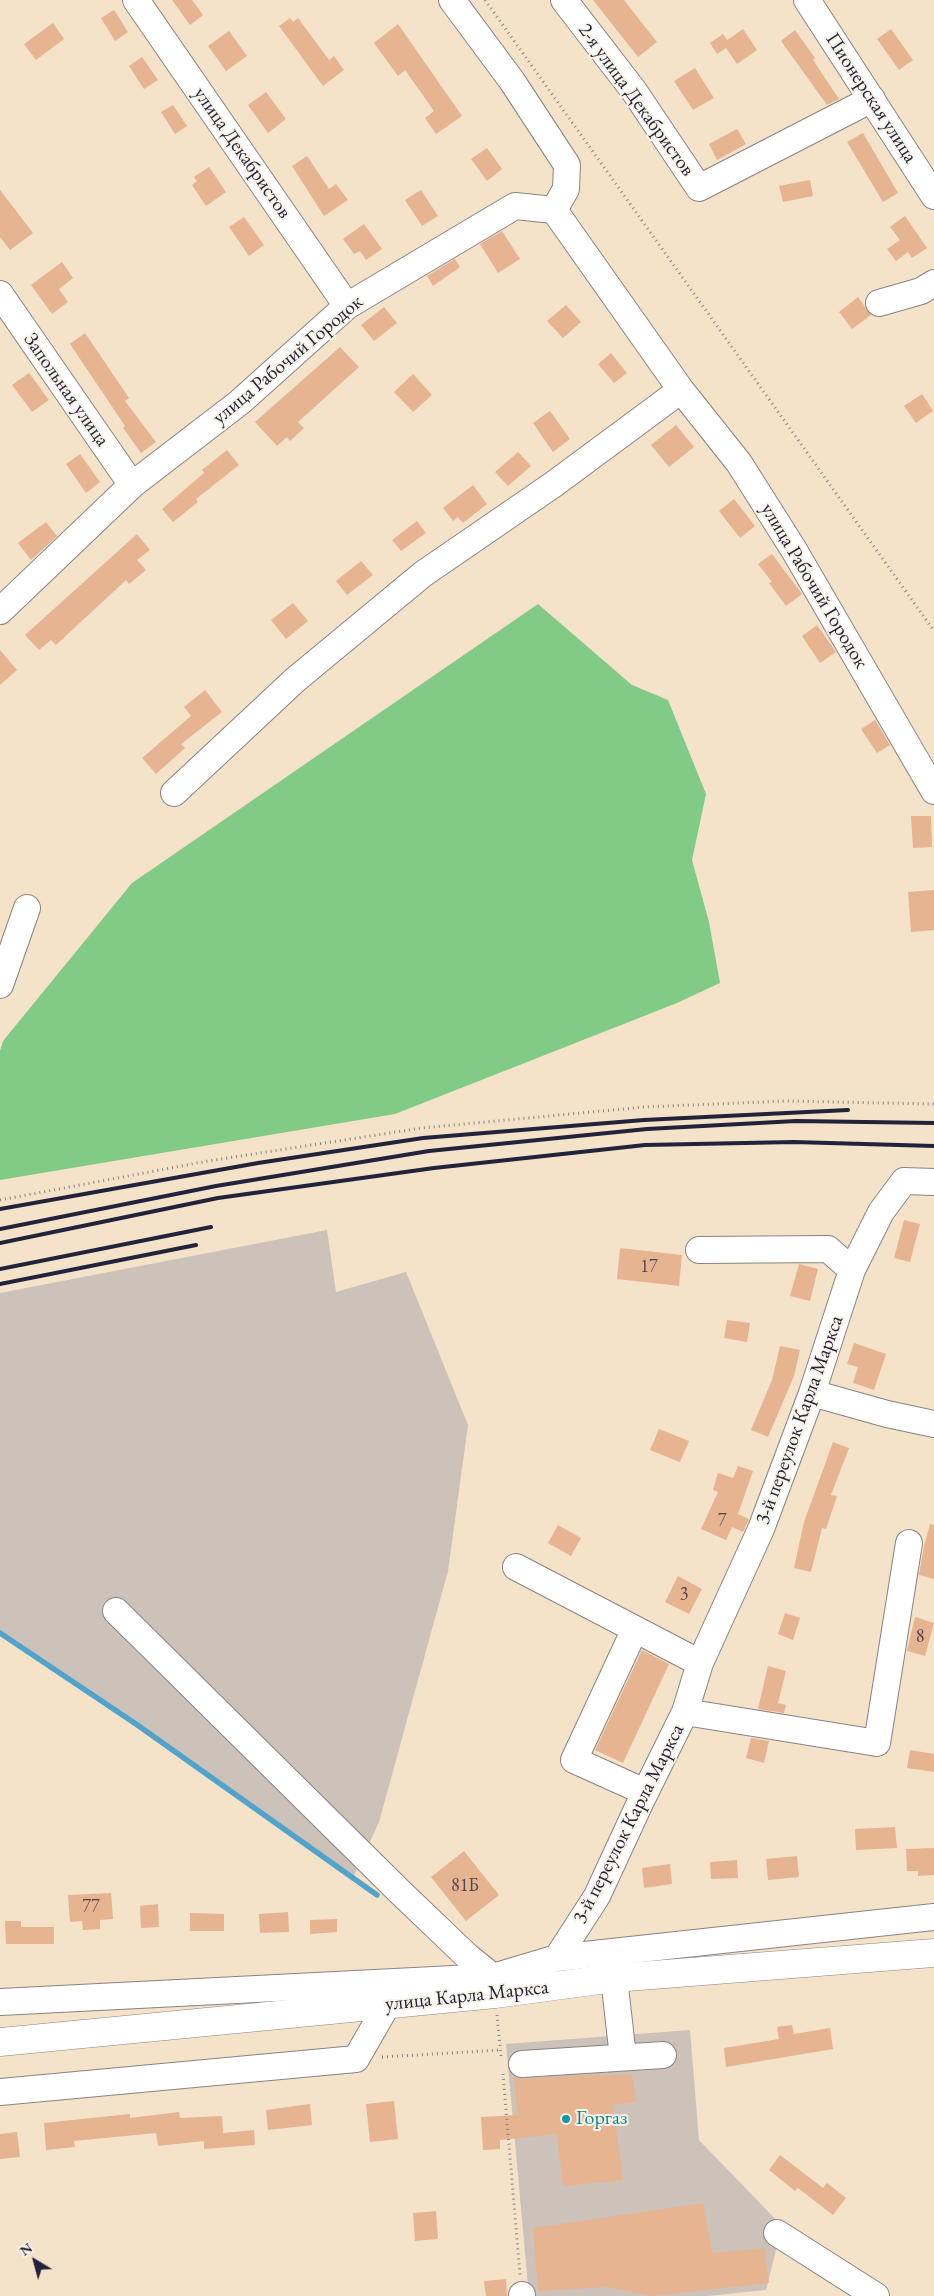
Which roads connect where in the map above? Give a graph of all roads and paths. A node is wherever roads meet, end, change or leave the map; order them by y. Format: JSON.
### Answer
{"nodes":[{"id":1,"x":136,"y":0,"type":"edge"},
{"id":2,"x":452,"y":0,"type":"edge"},
{"id":3,"x":485,"y":0,"type":"edge"},
{"id":4,"x":564,"y":0,"type":"edge"},
{"id":5,"x":807,"y":0,"type":"edge"},
{"id":6,"x":872,"y":99,"type":"junction"},
{"id":7,"x":934,"y":196,"type":"edge"},
{"id":8,"x":554,"y":210,"type":"junction"},
{"id":9,"x":934,"y":283,"type":"edge"},
{"id":10,"x":0,"y":294,"type":"edge"},
{"id":11,"x":879,"y":303,"type":"dead end"},
{"id":12,"x":347,"y":306,"type":"junction"},
{"id":13,"x":681,"y":390,"type":"junction"},
{"id":14,"x":132,"y":485,"type":"junction"},
{"id":15,"x":0,"y":612,"type":"edge"},
{"id":16,"x":934,"y":632,"type":"edge"},
{"id":17,"x":934,"y":791,"type":"edge"},
{"id":18,"x":174,"y":793,"type":"dead end"},
{"id":19,"x":27,"y":908,"type":"dead end"},
{"id":20,"x":0,"y":985,"type":"edge"},
{"id":21,"x":934,"y":1104,"type":"edge"},
{"id":22,"x":934,"y":1182,"type":"edge"},
{"id":23,"x":0,"y":1200,"type":"edge"},
{"id":24,"x":699,"y":1250,"type":"dead end"},
{"id":25,"x":852,"y":1270,"type":"junction"},
{"id":26,"x":812,"y":1393,"type":"junction"},
{"id":27,"x":934,"y":1424,"type":"edge"},
{"id":28,"x":909,"y":1543,"type":"dead end"},
{"id":29,"x":516,"y":1567,"type":"dead end"},
{"id":30,"x":116,"y":1611,"type":"dead end"},
{"id":31,"x":635,"y":1629,"type":"junction"},
{"id":32,"x":700,"y":1663,"type":"junction"},
{"id":33,"x":685,"y":1712,"type":"junction"},
{"id":34,"x":645,"y":1792,"type":"junction"},
{"id":35,"x":934,"y":1917,"type":"edge"},
{"id":36,"x":934,"y":1953,"type":"edge"},
{"id":37,"x":558,"y":1958,"type":"junction"},
{"id":38,"x":614,"y":1978,"type":"junction"},
{"id":39,"x":494,"y":1986,"type":"junction"},
{"id":40,"x":0,"y":2002,"type":"edge"},
{"id":41,"x":387,"y":2005,"type":"junction"},
{"id":42,"x":0,"y":2042,"type":"edge"},
{"id":43,"x":663,"y":2055,"type":"dead end"},
{"id":44,"x":623,"y":2056,"type":"junction"},
{"id":45,"x":356,"y":2059,"type":"junction"},
{"id":46,"x":507,"y":2060,"type":"junction"},
{"id":47,"x":0,"y":2092,"type":"edge"},
{"id":48,"x":777,"y":2233,"type":"dead end"},
{"id":49,"x":522,"y":2296,"type":"edge"},
{"id":50,"x":876,"y":2296,"type":"edge"}],
"edges":[{"from":1,"to":12,"type":"street","name":"улица Декабристов"},
{"from":2,"to":8,"type":"street"},
{"from":3,"to":16,"type":"path"},
{"from":4,"to":6,"type":"street","name":"2-я улица Декабристов"},
{"from":5,"to":6,"type":"street","name":"Пионерская улица"},
{"from":6,"to":7,"type":"street","name":"Пионерская улица"},
{"from":8,"to":12,"type":"street","name":"улица Рабочий Городок"},
{"from":8,"to":13,"type":"street","name":"улица Рабочий Городок"},
{"from":9,"to":11,"type":"street"},
{"from":10,"to":14,"type":"street","name":"Запольная улица"},
{"from":12,"to":14,"type":"street","name":"улица Рабочий Городок"},
{"from":13,"to":17,"type":"street","name":"улица Рабочий Городок"},
{"from":13,"to":18,"type":"street"},
{"from":14,"to":15,"type":"street","name":"улица Рабочий Городок"},
{"from":19,"to":20,"type":"street"},
{"from":21,"to":23,"type":"path"},
{"from":22,"to":25,"type":"street","name":"3-й переулок Карла Маркса"},
{"from":24,"to":25,"type":"street"},
{"from":25,"to":26,"type":"street","name":"3-й переулок Карла Маркса"},
{"from":26,"to":27,"type":"street"},
{"from":26,"to":32,"type":"street","name":"3-й переулок Карла Маркса"},
{"from":28,"to":33,"type":"street"},
{"from":29,"to":31,"type":"street"},
{"from":30,"to":39,"type":"street"},
{"from":31,"to":32,"type":"street"},
{"from":31,"to":34,"type":"street"},
{"from":32,"to":33,"type":"street","name":"3-й переулок Карла Маркса"},
{"from":33,"to":34,"type":"street","name":"3-й переулок Карла Маркса"},
{"from":34,"to":37,"type":"street","name":"3-й переулок Карла Маркса"},
{"from":35,"to":37,"type":"street"},
{"from":36,"to":38,"type":"main road","name":"улица Карла Маркса"},
{"from":37,"to":39,"type":"street"},
{"from":38,"to":39,"type":"main road","name":"улица Карла Маркса"},
{"from":38,"to":44,"type":"street"},
{"from":39,"to":40,"type":"street"},
{"from":39,"to":41,"type":"main road","name":"улица Карла Маркса"},
{"from":39,"to":46,"type":"path"},
{"from":41,"to":42,"type":"main road","name":"улица Карла Маркса"},
{"from":41,"to":45,"type":"street"},
{"from":43,"to":44,"type":"street"},
{"from":44,"to":46,"type":"street"},
{"from":45,"to":46,"type":"path"},
{"from":45,"to":47,"type":"street"},
{"from":46,"to":49,"type":"path"},
{"from":48,"to":50,"type":"street"}]}
